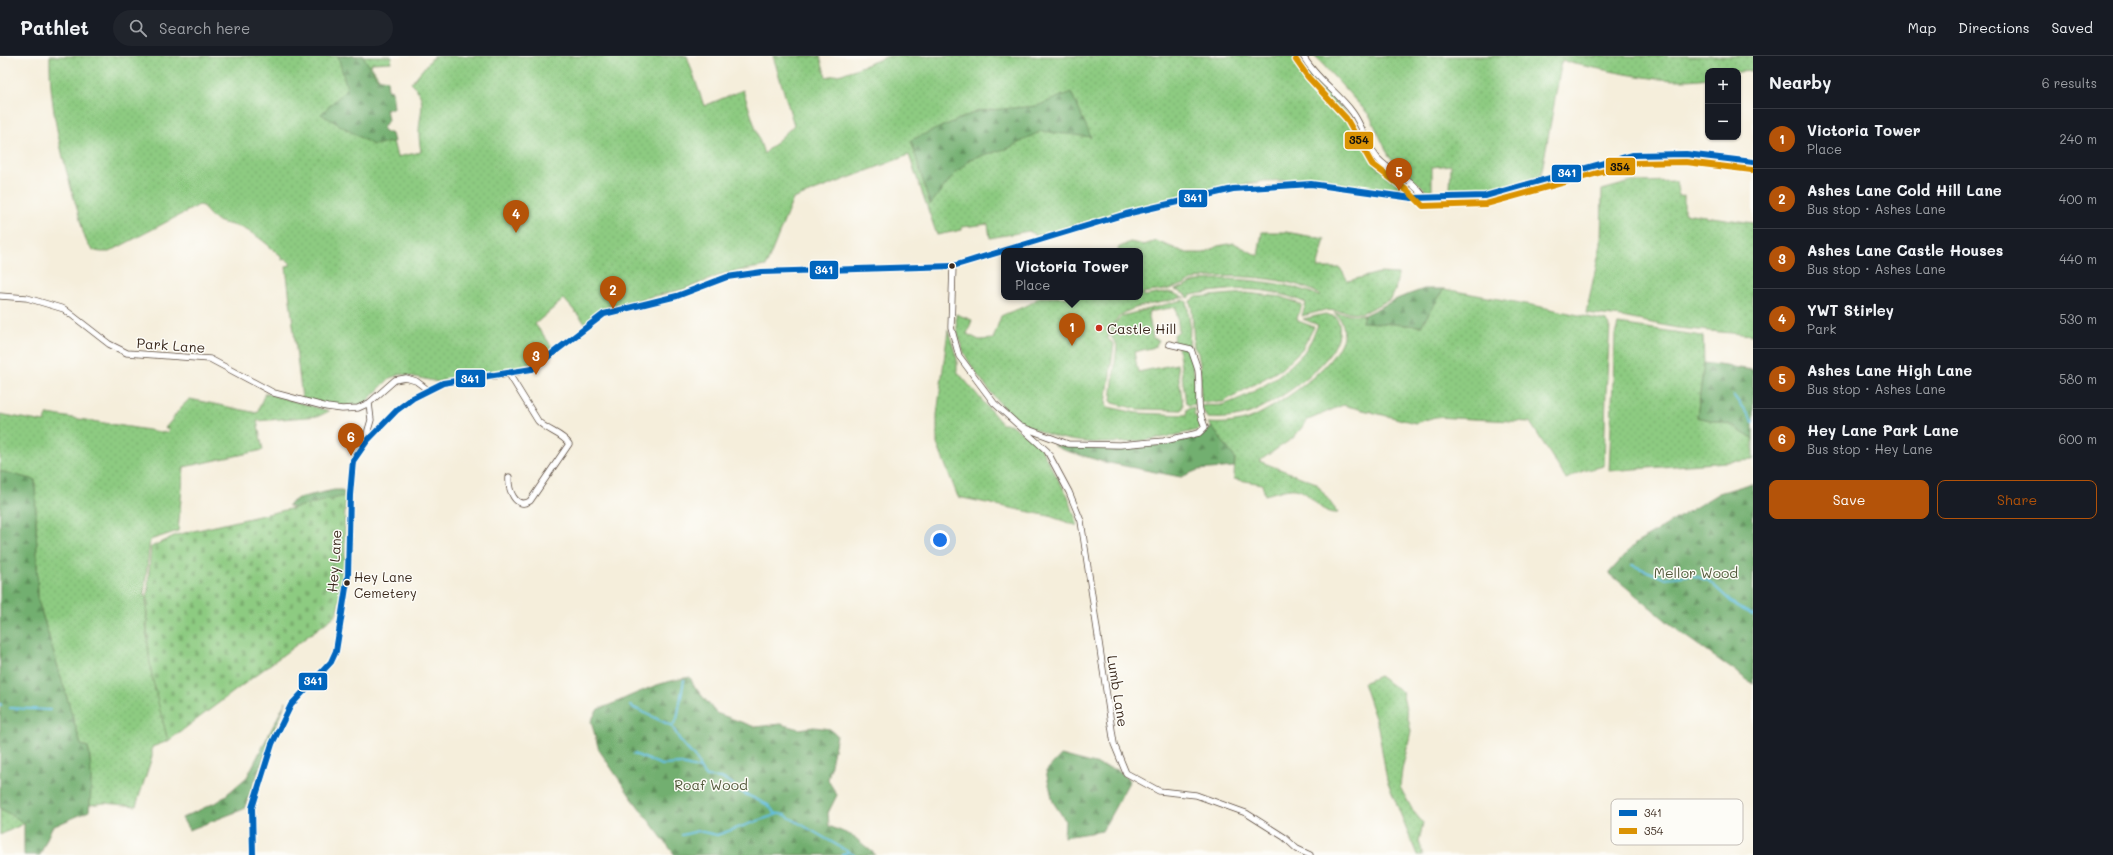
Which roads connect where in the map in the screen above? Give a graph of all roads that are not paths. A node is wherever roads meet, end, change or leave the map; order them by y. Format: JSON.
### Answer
{"nodes":[{"id":1,"x":1303,"y":56,"type":"edge"},
{"id":2,"x":1753,"y":162,"type":"edge"},
{"id":3,"x":1425,"y":198,"type":"junction"},
{"id":4,"x":1013,"y":248,"type":"edge"},
{"id":5,"x":1001,"y":252,"type":"edge"},
{"id":6,"x":953,"y":266,"type":"junction"},
{"id":7,"x":0,"y":296,"type":"edge"},
{"id":8,"x":1169,"y":344,"type":"dead end"},
{"id":9,"x":509,"y":374,"type":"junction"},
{"id":10,"x":428,"y":390,"type":"junction"},
{"id":11,"x":369,"y":403,"type":"junction"},
{"id":12,"x":1020,"y":427,"type":"junction"},
{"id":13,"x":367,"y":441,"type":"junction"},
{"id":14,"x":509,"y":477,"type":"dead end"},
{"id":15,"x":253,"y":855,"type":"edge"},
{"id":16,"x":1310,"y":855,"type":"edge"}],
"edges":[{"from":1,"to":3,"type":"street"},
{"from":2,"to":3,"type":"street"},
{"from":3,"to":4,"type":"street"},
{"from":5,"to":6,"type":"street"},
{"from":6,"to":9,"type":"street"},
{"from":6,"to":12,"type":"street","name":"Lumb Lane"},
{"from":7,"to":11,"type":"street","name":"Park Lane"},
{"from":8,"to":12,"type":"street"},
{"from":9,"to":10,"type":"street"},
{"from":9,"to":14,"type":"street"},
{"from":10,"to":11,"type":"street","name":"Park Lane"},
{"from":10,"to":13,"type":"street"},
{"from":11,"to":13,"type":"street"},
{"from":12,"to":16,"type":"street","name":"Lumb Lane"},
{"from":13,"to":15,"type":"street","name":"Hey Lane"}]}
